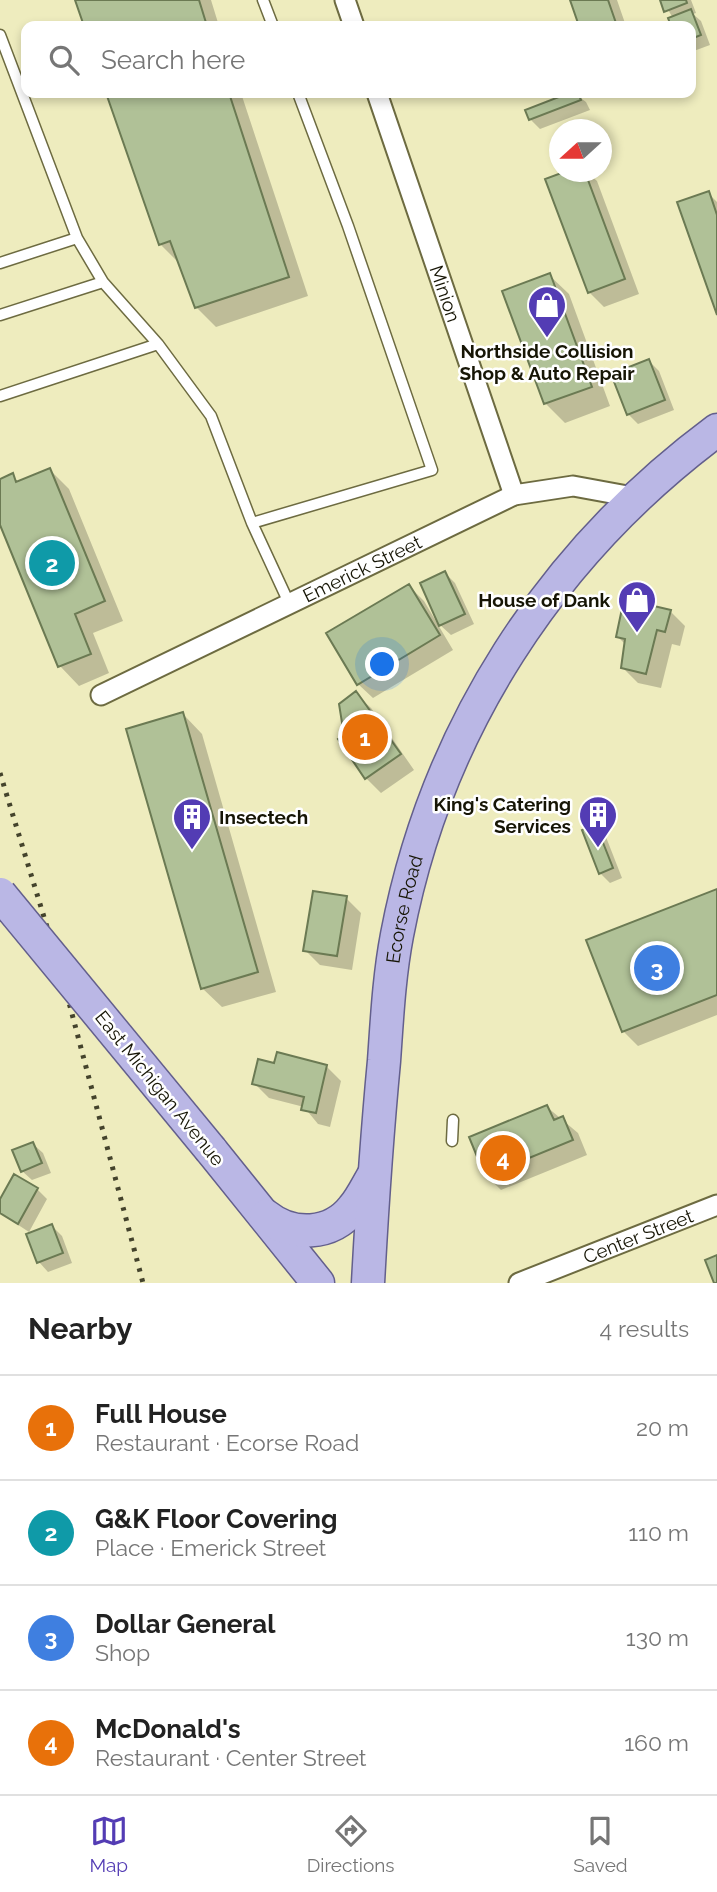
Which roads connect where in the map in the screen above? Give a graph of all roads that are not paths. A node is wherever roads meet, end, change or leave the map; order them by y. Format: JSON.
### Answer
{"nodes":[{"id":1,"x":263,"y":0,"type":"edge"},
{"id":2,"x":345,"y":0,"type":"edge"},
{"id":3,"x":271,"y":21,"type":"edge"},
{"id":4,"x":352,"y":21,"type":"edge"},
{"id":5,"x":0,"y":35,"type":"edge"},
{"id":6,"x":21,"y":90,"type":"edge"},
{"id":7,"x":24,"y":98,"type":"edge"},
{"id":8,"x":300,"y":98,"type":"edge"},
{"id":9,"x":379,"y":98,"type":"edge"},
{"id":10,"x":77,"y":238,"type":"junction"},
{"id":11,"x":0,"y":263,"type":"edge"},
{"id":12,"x":103,"y":282,"type":"junction"},
{"id":13,"x":0,"y":315,"type":"edge"},
{"id":14,"x":158,"y":344,"type":"junction"},
{"id":15,"x":0,"y":396,"type":"edge"},
{"id":16,"x":717,"y":430,"type":"edge"},
{"id":17,"x":514,"y":495,"type":"junction"},
{"id":18,"x":633,"y":497,"type":"junction"},
{"id":19,"x":252,"y":523,"type":"junction"},
{"id":20,"x":289,"y":603,"type":"junction"},
{"id":21,"x":101,"y":695,"type":"dead end"},
{"id":22,"x":0,"y":894,"type":"edge"},
{"id":23,"x":453,"y":1120,"type":"dead end"},
{"id":24,"x":452,"y":1141,"type":"dead end"},
{"id":25,"x":374,"y":1175,"type":"junction"},
{"id":26,"x":717,"y":1205,"type":"edge"},
{"id":27,"x":262,"y":1213,"type":"junction"},
{"id":28,"x":318,"y":1283,"type":"edge"},
{"id":29,"x":368,"y":1283,"type":"edge"},
{"id":30,"x":519,"y":1283,"type":"edge"}],
"edges":[{"from":1,"to":3,"type":"lane"},
{"from":2,"to":4,"type":"street"},
{"from":5,"to":6,"type":"lane"},
{"from":7,"to":10,"type":"lane"},
{"from":8,"to":19,"type":"lane"},
{"from":9,"to":17,"type":"street","name":"Minion"},
{"from":10,"to":11,"type":"lane"},
{"from":10,"to":12,"type":"lane"},
{"from":12,"to":13,"type":"lane"},
{"from":12,"to":14,"type":"lane"},
{"from":14,"to":15,"type":"lane"},
{"from":14,"to":19,"type":"lane"},
{"from":16,"to":18,"type":"main road","name":"Ecorse Road"},
{"from":17,"to":18,"type":"street","name":"Emerick Street"},
{"from":17,"to":20,"type":"street","name":"Emerick Street"},
{"from":18,"to":25,"type":"main road","name":"Ecorse Road"},
{"from":19,"to":20,"type":"lane"},
{"from":20,"to":21,"type":"street","name":"Emerick Street"},
{"from":22,"to":27,"type":"main road","name":"East Michigan Avenue","bridge":true},
{"from":23,"to":24,"type":"lane"},
{"from":25,"to":27,"type":"main road"},
{"from":25,"to":29,"type":"main road","name":"Ecorse Road"},
{"from":26,"to":30,"type":"street","name":"Center Street"},
{"from":27,"to":28,"type":"main road","name":"East Michigan Avenue"}]}
